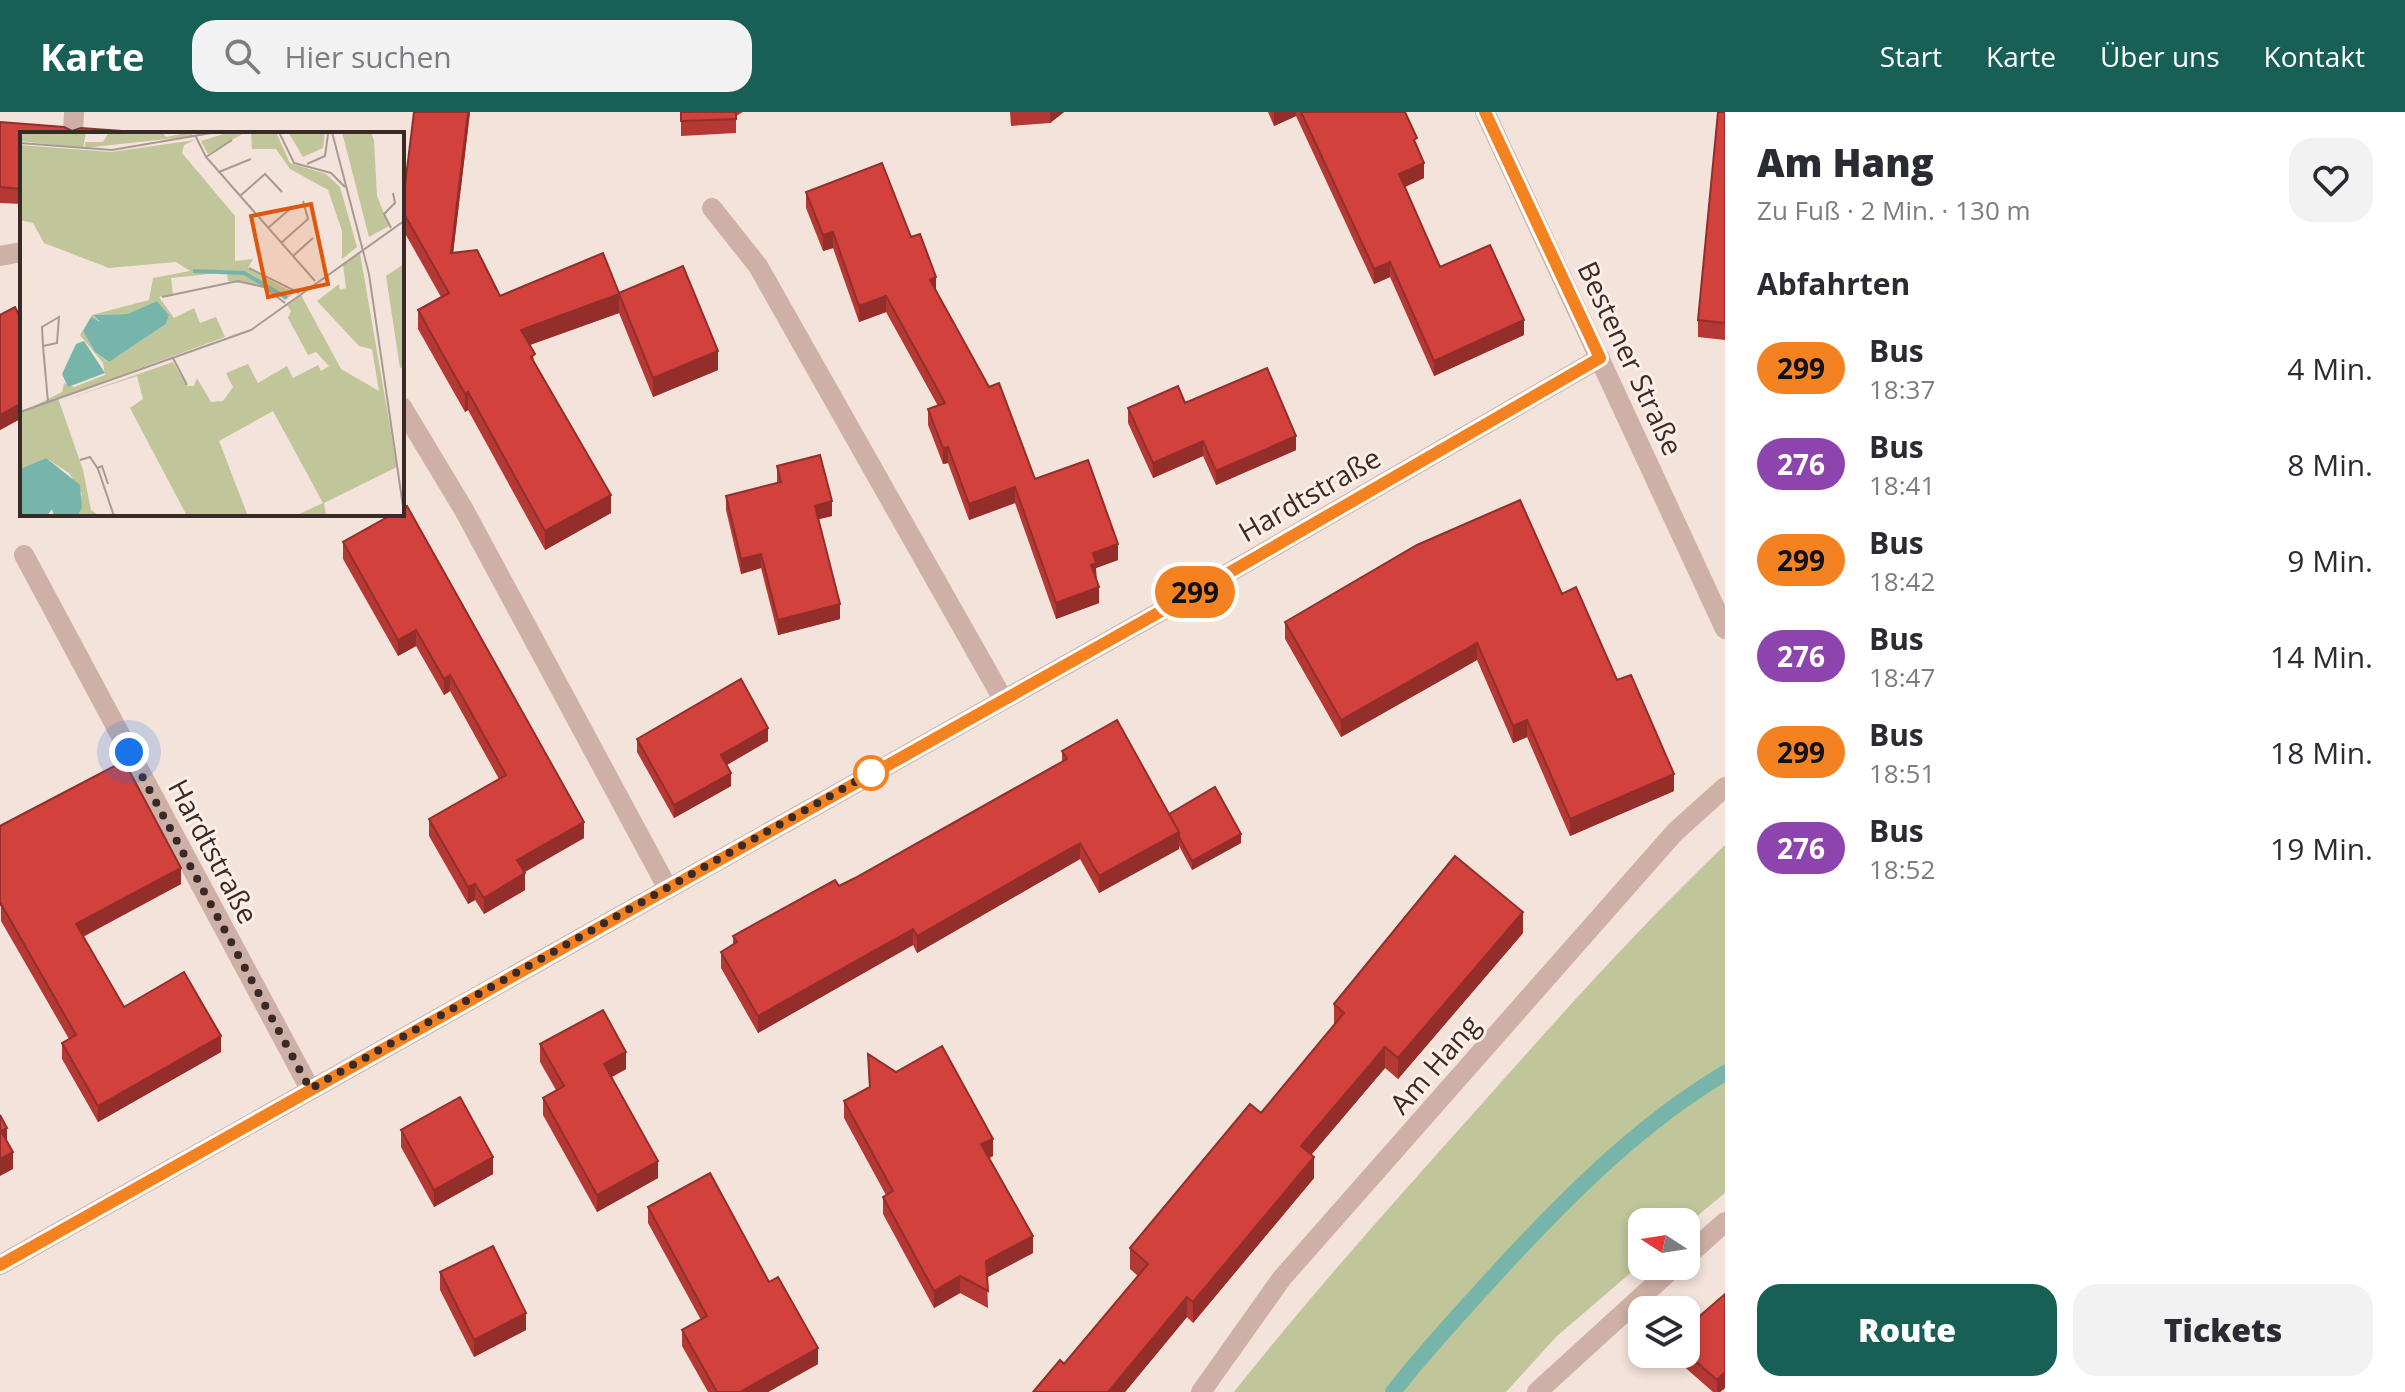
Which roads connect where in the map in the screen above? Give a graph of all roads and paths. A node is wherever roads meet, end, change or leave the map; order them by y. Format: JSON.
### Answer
{"nodes":[{"id":1,"x":74,"y":112,"type":"edge"},
{"id":2,"x":1485,"y":112,"type":"edge"},
{"id":3,"x":73,"y":132,"type":"edge"},
{"id":4,"x":712,"y":208,"type":"dead end"},
{"id":5,"x":20,"y":252,"type":"edge"},
{"id":6,"x":0,"y":256,"type":"edge"},
{"id":7,"x":1600,"y":358,"type":"junction"},
{"id":8,"x":404,"y":410,"type":"edge"},
{"id":9,"x":24,"y":555,"type":"dead end"},
{"id":10,"x":1725,"y":629,"type":"edge"},
{"id":11,"x":1003,"y":699,"type":"junction"},
{"id":12,"x":1725,"y":787,"type":"edge"},
{"id":13,"x":667,"y":887,"type":"junction"},
{"id":14,"x":310,"y":1089,"type":"junction"},
{"id":15,"x":1725,"y":1222,"type":"edge"},
{"id":16,"x":1700,"y":1244,"type":"edge"},
{"id":17,"x":0,"y":1265,"type":"edge"},
{"id":18,"x":1660,"y":1280,"type":"edge"},
{"id":19,"x":1201,"y":1392,"type":"edge"},
{"id":20,"x":1537,"y":1392,"type":"edge"}],
"edges":[{"from":1,"to":3,"type":"street"},
{"from":2,"to":7,"type":"street","name":"Bestener Straße"},
{"from":4,"to":11,"type":"street"},
{"from":5,"to":6,"type":"street"},
{"from":7,"to":10,"type":"street","name":"Bestener Straße"},
{"from":7,"to":11,"type":"street","name":"Hardtstraße"},
{"from":8,"to":13,"type":"street"},
{"from":9,"to":14,"type":"street","name":"Hardtstraße"},
{"from":11,"to":13,"type":"street","name":"Hardtstraße"},
{"from":12,"to":19,"type":"street","name":"Am Hang"},
{"from":13,"to":14,"type":"street","name":"Hardtstraße"},
{"from":14,"to":17,"type":"street","name":"Hardtstraße"},
{"from":15,"to":16,"type":"street"},
{"from":18,"to":20,"type":"street"}]}
